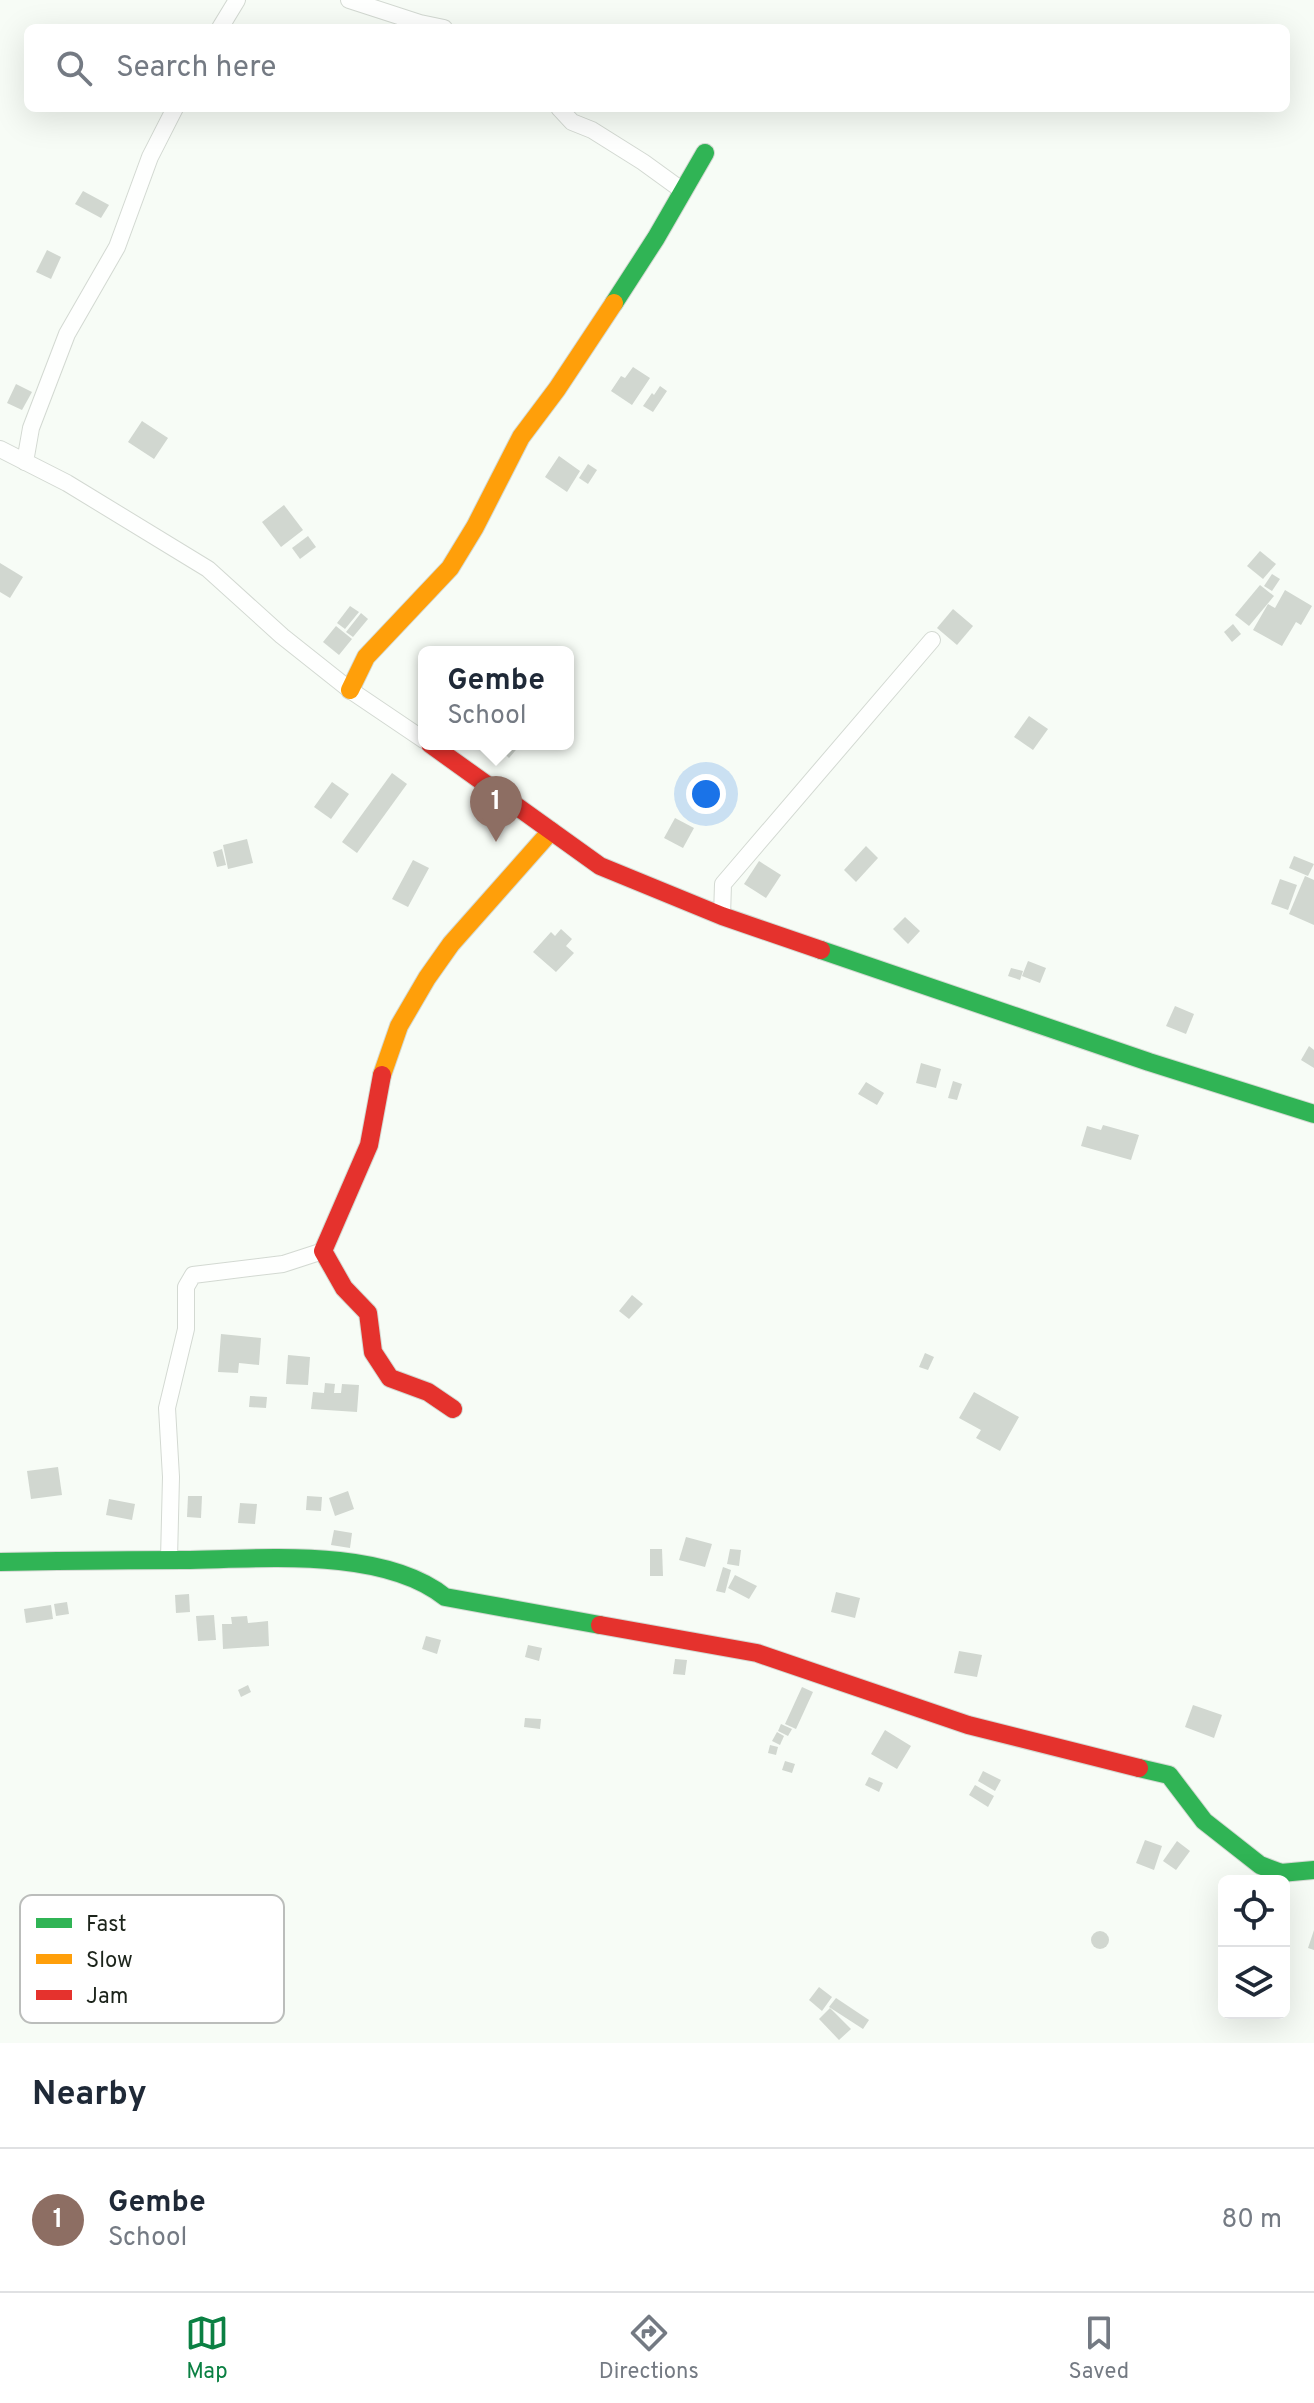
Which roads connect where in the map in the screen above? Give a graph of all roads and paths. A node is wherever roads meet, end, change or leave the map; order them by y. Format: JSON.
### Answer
{"nodes":[{"id":1,"x":237,"y":0,"type":"edge"},
{"id":2,"x":349,"y":0,"type":"edge"},
{"id":3,"x":222,"y":24,"type":"edge"},
{"id":4,"x":425,"y":24,"type":"edge"},
{"id":5,"x":173,"y":112,"type":"edge"},
{"id":6,"x":563,"y":112,"type":"edge"},
{"id":7,"x":705,"y":153,"type":"dead end"},
{"id":8,"x":683,"y":191,"type":"junction"},
{"id":9,"x":0,"y":449,"type":"edge"},
{"id":10,"x":25,"y":462,"type":"junction"},
{"id":11,"x":932,"y":640,"type":"dead end"},
{"id":12,"x":350,"y":690,"type":"junction"},
{"id":13,"x":418,"y":736,"type":"edge"},
{"id":14,"x":438,"y":750,"type":"edge"},
{"id":15,"x":551,"y":831,"type":"junction"},
{"id":16,"x":722,"y":916,"type":"junction"},
{"id":17,"x":1314,"y":1114,"type":"edge"},
{"id":18,"x":323,"y":1251,"type":"junction"},
{"id":19,"x":453,"y":1409,"type":"dead end"},
{"id":20,"x":169,"y":1559,"type":"junction"},
{"id":21,"x":0,"y":1562,"type":"edge"},
{"id":22,"x":1314,"y":1870,"type":"edge"}],
"edges":[{"from":1,"to":3,"type":"street"},
{"from":2,"to":4,"type":"street"},
{"from":5,"to":10,"type":"street"},
{"from":6,"to":8,"type":"street"},
{"from":7,"to":8,"type":"street"},
{"from":8,"to":12,"type":"street"},
{"from":9,"to":10,"type":"street"},
{"from":10,"to":12,"type":"street"},
{"from":11,"to":16,"type":"street"},
{"from":12,"to":13,"type":"street"},
{"from":14,"to":15,"type":"street"},
{"from":15,"to":16,"type":"street"},
{"from":15,"to":18,"type":"street"},
{"from":16,"to":17,"type":"street"},
{"from":18,"to":19,"type":"street"},
{"from":18,"to":20,"type":"street"},
{"from":20,"to":21,"type":"street"},
{"from":20,"to":22,"type":"street"}]}
